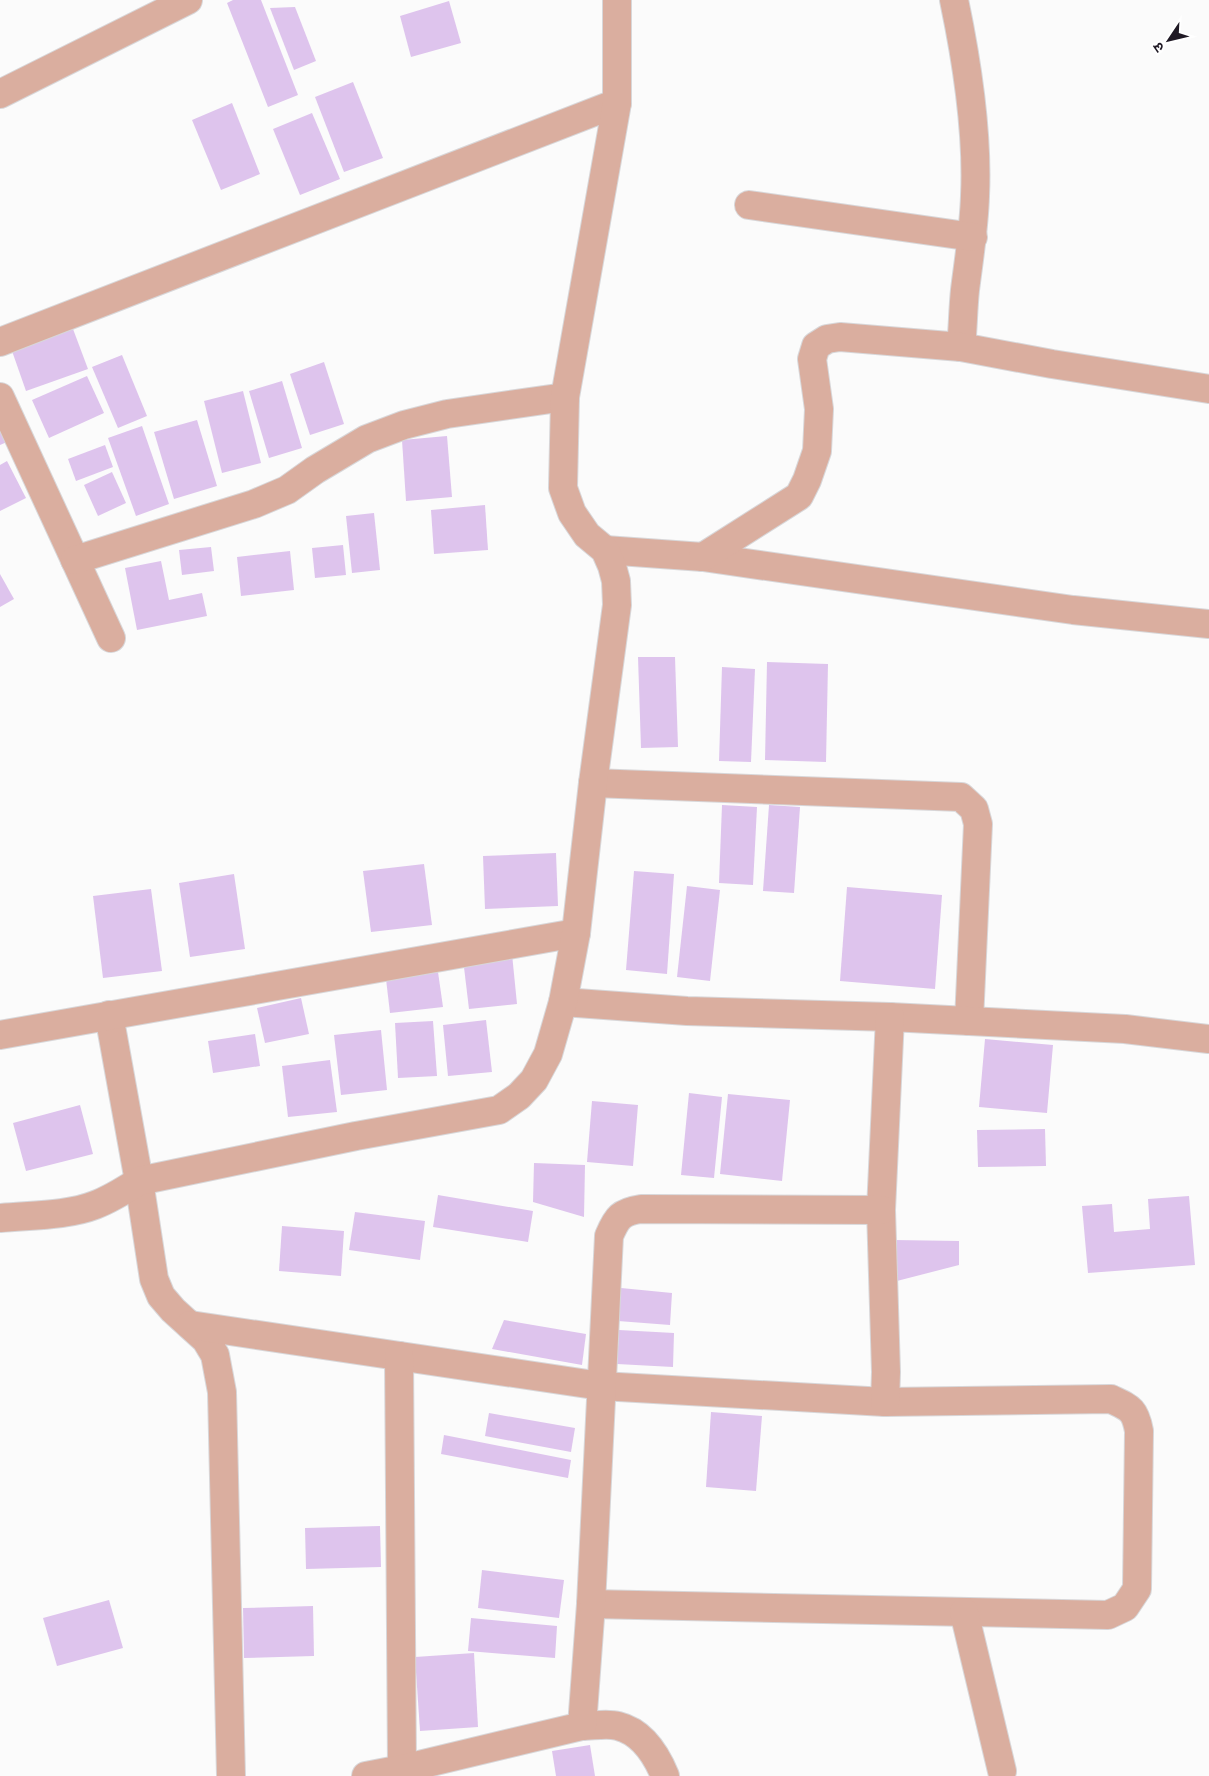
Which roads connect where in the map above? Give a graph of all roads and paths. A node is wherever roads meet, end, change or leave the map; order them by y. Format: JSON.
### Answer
{"nodes":[{"id":1,"x":188,"y":0,"type":"edge"},
{"id":2,"x":617,"y":0,"type":"edge"},
{"id":3,"x":954,"y":0,"type":"edge"},
{"id":4,"x":0,"y":94,"type":"edge"},
{"id":5,"x":617,"y":103,"type":"junction"},
{"id":6,"x":749,"y":205,"type":"dead end"},
{"id":7,"x":973,"y":237,"type":"junction"},
{"id":8,"x":0,"y":342,"type":"edge"},
{"id":9,"x":961,"y":347,"type":"junction"},
{"id":10,"x":1209,"y":390,"type":"edge"},
{"id":11,"x":0,"y":397,"type":"edge"},
{"id":12,"x":565,"y":397,"type":"junction"},
{"id":13,"x":605,"y":550,"type":"junction"},
{"id":14,"x":704,"y":557,"type":"junction"},
{"id":15,"x":75,"y":560,"type":"junction"},
{"id":16,"x":1209,"y":624,"type":"edge"},
{"id":17,"x":111,"y":638,"type":"dead end"},
{"id":18,"x":593,"y":783,"type":"junction"},
{"id":19,"x":576,"y":933,"type":"junction"},
{"id":20,"x":563,"y":1002,"type":"junction"},
{"id":21,"x":109,"y":1016,"type":"junction"},
{"id":22,"x":890,"y":1017,"type":"junction"},
{"id":23,"x":969,"y":1021,"type":"junction"},
{"id":24,"x":0,"y":1035,"type":"edge"},
{"id":25,"x":1209,"y":1039,"type":"edge"},
{"id":26,"x":139,"y":1181,"type":"junction"},
{"id":27,"x":881,"y":1210,"type":"junction"},
{"id":28,"x":0,"y":1218,"type":"edge"},
{"id":29,"x":190,"y":1325,"type":"junction"},
{"id":30,"x":399,"y":1356,"type":"junction"},
{"id":31,"x":601,"y":1386,"type":"junction"},
{"id":32,"x":885,"y":1402,"type":"junction"},
{"id":33,"x":591,"y":1604,"type":"junction"},
{"id":34,"x":964,"y":1612,"type":"junction"},
{"id":35,"x":582,"y":1726,"type":"junction"},
{"id":36,"x":402,"y":1769,"type":"junction"},
{"id":37,"x":1002,"y":1771,"type":"dead end"},
{"id":38,"x":231,"y":1776,"type":"edge"},
{"id":39,"x":366,"y":1776,"type":"edge"},
{"id":40,"x":665,"y":1776,"type":"edge"}],
"edges":[{"from":1,"to":4,"type":"street"},
{"from":2,"to":5,"type":"street"},
{"from":3,"to":7,"type":"street"},
{"from":5,"to":8,"type":"street"},
{"from":5,"to":12,"type":"street"},
{"from":6,"to":7,"type":"street"},
{"from":7,"to":9,"type":"street"},
{"from":9,"to":10,"type":"street"},
{"from":9,"to":14,"type":"street"},
{"from":11,"to":15,"type":"street"},
{"from":12,"to":13,"type":"street"},
{"from":12,"to":15,"type":"street"},
{"from":13,"to":14,"type":"street"},
{"from":13,"to":18,"type":"street"},
{"from":14,"to":16,"type":"street"},
{"from":15,"to":17,"type":"street"},
{"from":18,"to":19,"type":"street"},
{"from":18,"to":23,"type":"street"},
{"from":19,"to":20,"type":"street"},
{"from":19,"to":21,"type":"street"},
{"from":20,"to":22,"type":"street"},
{"from":20,"to":26,"type":"street"},
{"from":21,"to":24,"type":"street"},
{"from":21,"to":26,"type":"street"},
{"from":22,"to":23,"type":"street"},
{"from":22,"to":27,"type":"street"},
{"from":23,"to":25,"type":"street"},
{"from":26,"to":28,"type":"street"},
{"from":26,"to":29,"type":"street"},
{"from":27,"to":31,"type":"street"},
{"from":27,"to":32,"type":"street"},
{"from":29,"to":30,"type":"street"},
{"from":29,"to":38,"type":"street"},
{"from":30,"to":31,"type":"street"},
{"from":30,"to":36,"type":"street"},
{"from":31,"to":32,"type":"street"},
{"from":31,"to":33,"type":"street"},
{"from":32,"to":34,"type":"street"},
{"from":33,"to":34,"type":"street"},
{"from":33,"to":35,"type":"street"},
{"from":34,"to":37,"type":"street"},
{"from":35,"to":36,"type":"street"},
{"from":35,"to":40,"type":"street"},
{"from":36,"to":39,"type":"street"}]}
